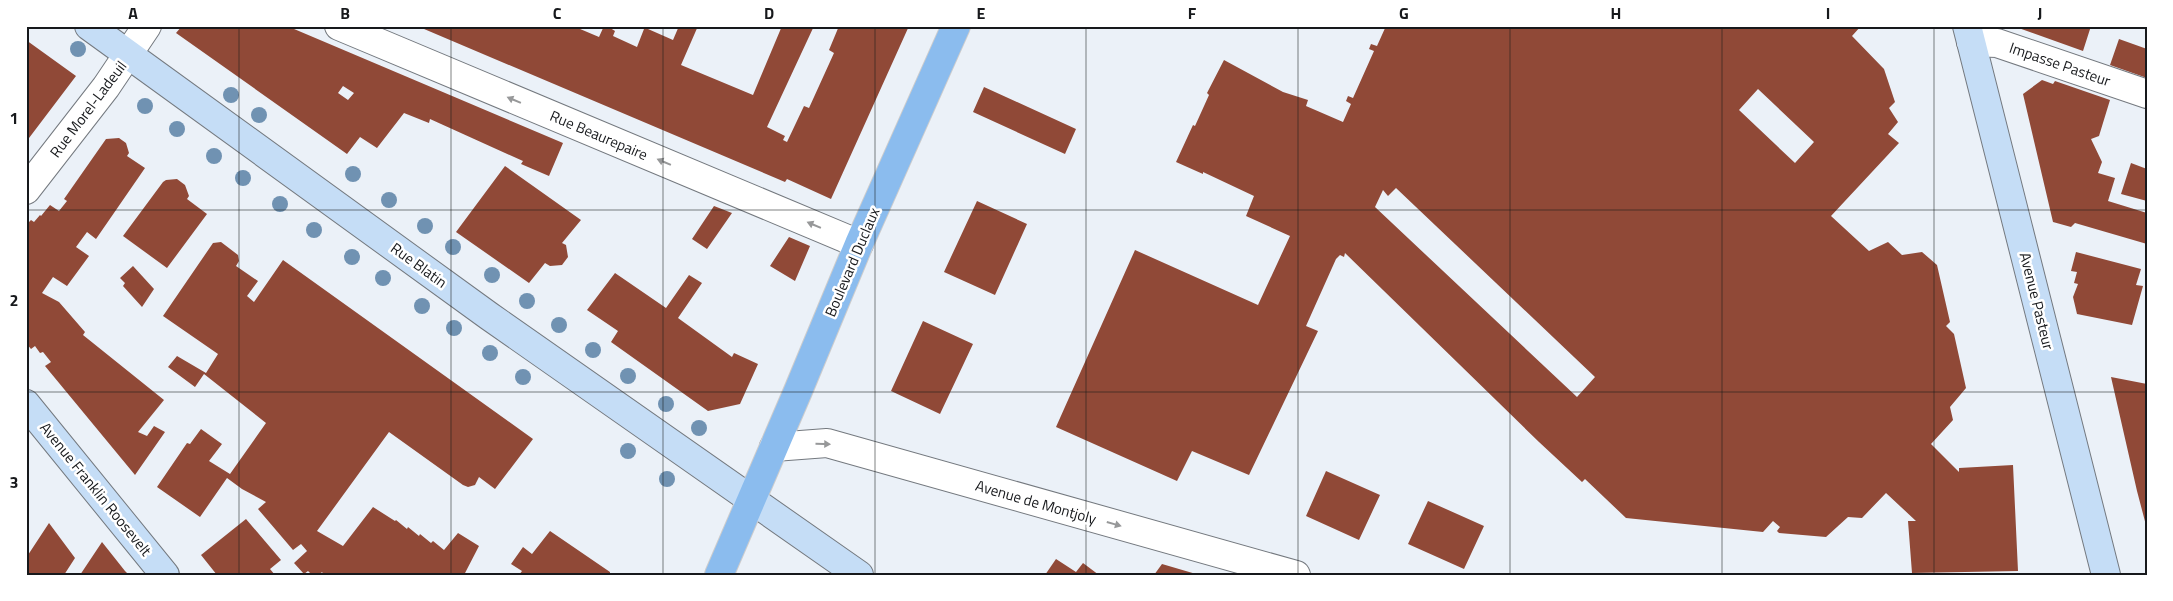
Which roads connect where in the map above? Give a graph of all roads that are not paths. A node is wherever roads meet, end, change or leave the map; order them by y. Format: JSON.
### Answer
{"nodes":[{"id":1,"x":89,"y":26,"type":"edge"},
{"id":2,"x":147,"y":26,"type":"edge"},
{"id":3,"x":339,"y":26,"type":"edge"},
{"id":4,"x":956,"y":26,"type":"edge"},
{"id":5,"x":1970,"y":34,"type":"edge"},
{"id":6,"x":128,"y":55,"type":"junction"},
{"id":7,"x":2147,"y":94,"type":"edge"},
{"id":8,"x":26,"y":190,"type":"edge"},
{"id":9,"x":859,"y":244,"type":"junction"},
{"id":10,"x":26,"y":404,"type":"edge"},
{"id":11,"x":774,"y":447,"type":"junction"},
{"id":12,"x":751,"y":499,"type":"junction"},
{"id":13,"x":165,"y":575,"type":"edge"},
{"id":14,"x":719,"y":575,"type":"edge"},
{"id":15,"x":859,"y":575,"type":"edge"},
{"id":16,"x":1296,"y":575,"type":"edge"},
{"id":17,"x":2106,"y":575,"type":"edge"}],
"edges":[{"from":1,"to":6,"type":"street","name":"Rue Blatin"},
{"from":2,"to":6,"type":"street","name":"Rue Morel-Ladeuil"},
{"from":9,"to":3,"type":"street","name":"Rue Beaurepaire","one_way":true},
{"from":4,"to":9,"type":"main road","name":"Boulevard Duclaux"},
{"from":5,"to":7,"type":"street","name":"Impasse Pasteur"},
{"from":5,"to":17,"type":"street","name":"Avenue Pasteur"},
{"from":6,"to":8,"type":"street","name":"Rue Morel-Ladeuil"},
{"from":6,"to":12,"type":"street","name":"Rue Blatin"},
{"from":9,"to":11,"type":"main road","name":"Boulevard Duclaux"},
{"from":10,"to":13,"type":"street","name":"Avenue Franklin Roosevelt"},
{"from":11,"to":12,"type":"main road","name":"Boulevard Duclaux"},
{"from":11,"to":16,"type":"street","name":"Avenue de Montjoly","one_way":true},
{"from":12,"to":14,"type":"main road","name":"Boulevard Duclaux"},
{"from":12,"to":15,"type":"street","name":"Rue Blatin"}]}
